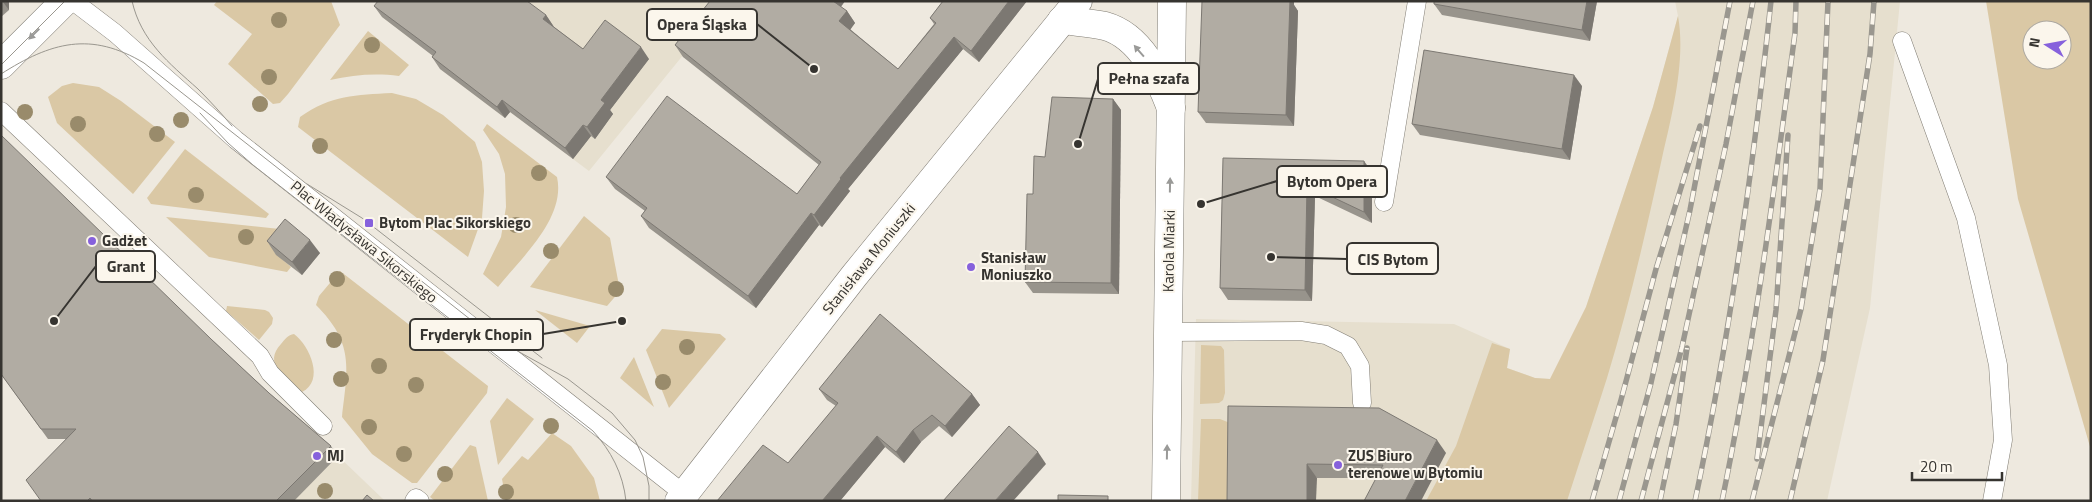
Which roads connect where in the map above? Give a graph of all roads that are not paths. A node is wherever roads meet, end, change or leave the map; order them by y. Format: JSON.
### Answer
{"nodes":[{"id":1,"x":65,"y":1,"type":"edge"},
{"id":2,"x":73,"y":1,"type":"edge"},
{"id":3,"x":1172,"y":1,"type":"edge"},
{"id":4,"x":1417,"y":1,"type":"edge"},
{"id":5,"x":1070,"y":11,"type":"edge"},
{"id":6,"x":1902,"y":41,"type":"dead end"},
{"id":7,"x":1,"y":65,"type":"edge"},
{"id":8,"x":1170,"y":108,"type":"junction"},
{"id":9,"x":1,"y":111,"type":"edge"},
{"id":10,"x":1384,"y":202,"type":"dead end"},
{"id":11,"x":1168,"y":332,"type":"junction"},
{"id":12,"x":1362,"y":403,"type":"dead end"},
{"id":13,"x":323,"y":426,"type":"dead end"},
{"id":14,"x":682,"y":497,"type":"edge"},
{"id":15,"x":414,"y":501,"type":"edge"},
{"id":16,"x":420,"y":501,"type":"edge"},
{"id":17,"x":1166,"y":501,"type":"edge"},
{"id":18,"x":1992,"y":501,"type":"edge"}],
"edges":[{"from":1,"to":7,"type":"street","one_way":true},
{"from":2,"to":14,"type":"lane","name":"Plac Władysława Sikorskiego"},
{"from":3,"to":8,"type":"street","name":"Karola Miarki"},
{"from":4,"to":10,"type":"lane"},
{"from":8,"to":5,"type":"street","name":"Stanisława Moniuszki","one_way":true},
{"from":5,"to":14,"type":"street","name":"Stanisława Moniuszki"},
{"from":6,"to":18,"type":"lane"},
{"from":11,"to":8,"type":"street","name":"Karola Miarki","one_way":true},
{"from":9,"to":13,"type":"lane"},
{"from":11,"to":12,"type":"lane"},
{"from":17,"to":11,"type":"street","name":"Karola Miarki","one_way":true},
{"from":15,"to":16,"type":"lane"}]}
